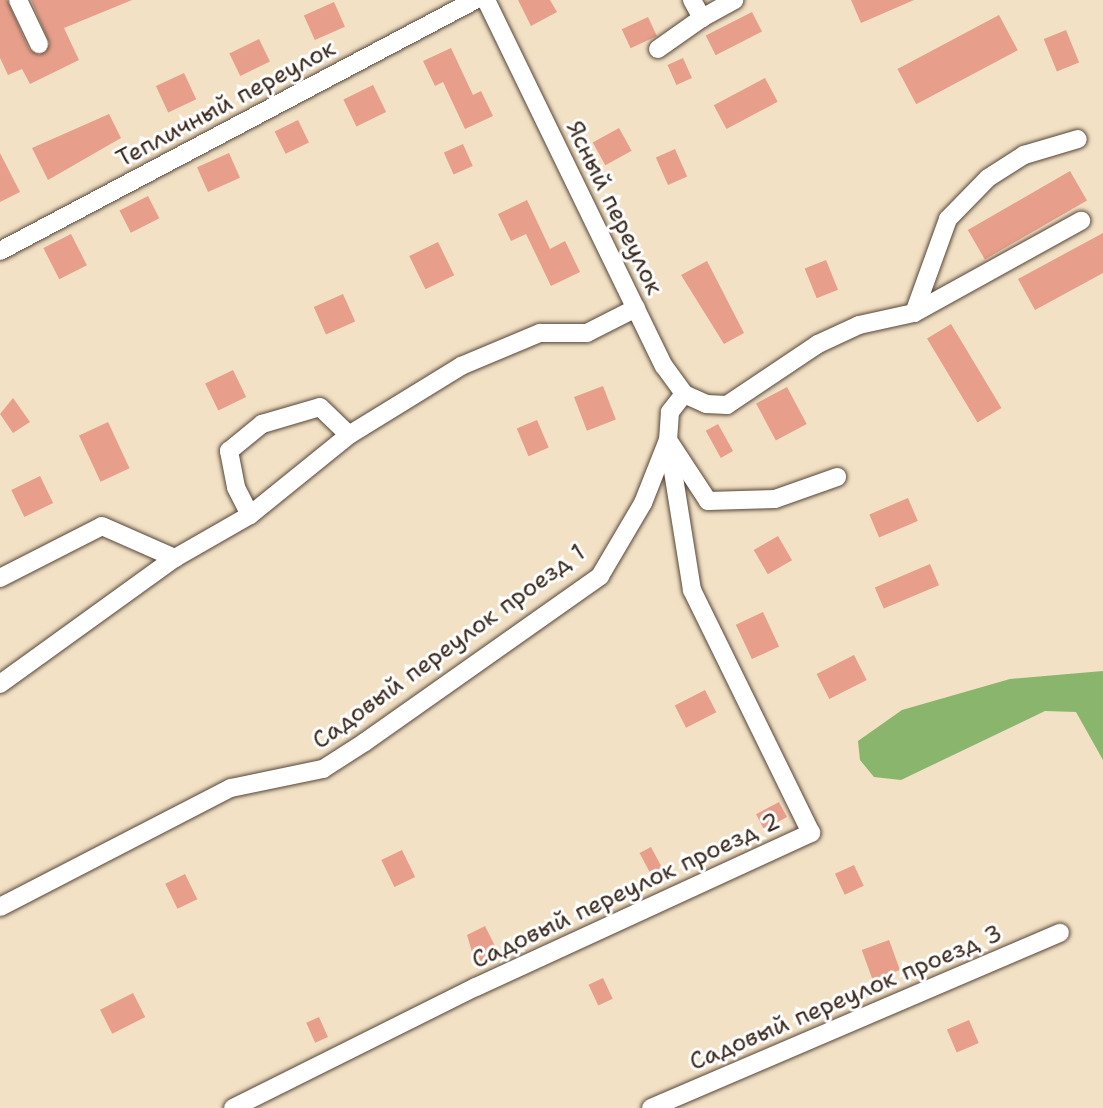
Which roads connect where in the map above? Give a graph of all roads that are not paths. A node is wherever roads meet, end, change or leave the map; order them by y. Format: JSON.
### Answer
{"nodes":[{"id":1,"x":18,"y":0,"type":"edge"},
{"id":2,"x":475,"y":0,"type":"edge"},
{"id":3,"x":486,"y":0,"type":"edge"},
{"id":4,"x":692,"y":0,"type":"edge"},
{"id":5,"x":734,"y":0,"type":"edge"},
{"id":6,"x":702,"y":18,"type":"junction"},
{"id":7,"x":38,"y":44,"type":"dead end"},
{"id":8,"x":658,"y":49,"type":"dead end"},
{"id":9,"x":1078,"y":139,"type":"dead end"},
{"id":10,"x":1081,"y":221,"type":"dead end"},
{"id":11,"x":0,"y":251,"type":"edge"},
{"id":12,"x":636,"y":308,"type":"junction"},
{"id":13,"x":914,"y":313,"type":"junction"},
{"id":14,"x":684,"y":394,"type":"junction"},
{"id":15,"x":349,"y":435,"type":"junction"},
{"id":16,"x":668,"y":440,"type":"junction"},
{"id":17,"x":837,"y":477,"type":"dead end"},
{"id":18,"x":250,"y":515,"type":"junction"},
{"id":19,"x":175,"y":558,"type":"junction"},
{"id":20,"x":0,"y":578,"type":"edge"},
{"id":21,"x":0,"y":684,"type":"edge"},
{"id":22,"x":0,"y":907,"type":"edge"},
{"id":23,"x":1060,"y":933,"type":"dead end"},
{"id":24,"x":233,"y":1108,"type":"edge"},
{"id":25,"x":651,"y":1108,"type":"edge"}],
"edges":[{"from":1,"to":7,"type":"street"},
{"from":2,"to":11,"type":"street","name":"Тепличный переулок"},
{"from":3,"to":12,"type":"street","name":"Ясный переулок"},
{"from":4,"to":6,"type":"street"},
{"from":5,"to":6,"type":"street"},
{"from":6,"to":8,"type":"street"},
{"from":9,"to":13,"type":"street"},
{"from":10,"to":13,"type":"street"},
{"from":12,"to":14,"type":"street","name":"Ясный переулок"},
{"from":12,"to":15,"type":"street"},
{"from":13,"to":14,"type":"street"},
{"from":14,"to":16,"type":"street"},
{"from":15,"to":18,"type":"street"},
{"from":15,"to":18,"type":"street"},
{"from":16,"to":17,"type":"street"},
{"from":16,"to":22,"type":"street","name":"Садовый переулок проезд 1"},
{"from":16,"to":24,"type":"street","name":"Садовый переулок проезд 2"},
{"from":18,"to":19,"type":"street"},
{"from":19,"to":20,"type":"street"},
{"from":19,"to":21,"type":"street"},
{"from":23,"to":25,"type":"street","name":"Садовый переулок проезд 3"}]}
